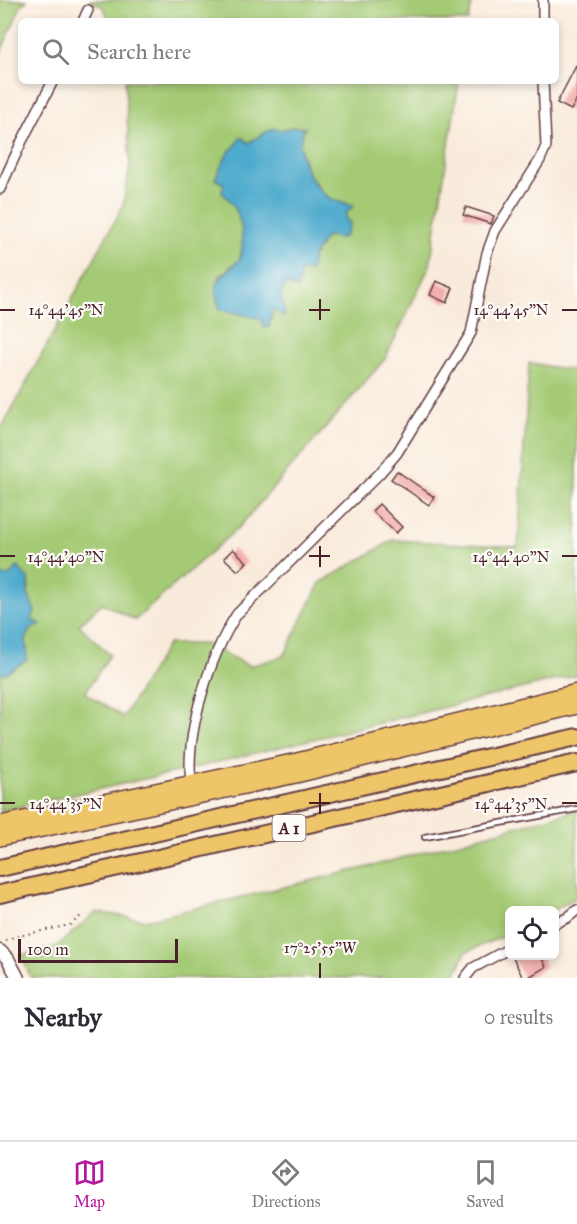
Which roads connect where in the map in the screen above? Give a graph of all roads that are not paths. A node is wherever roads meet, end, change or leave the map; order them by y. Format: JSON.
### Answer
{"nodes":[{"id":1,"x":543,"y":0,"type":"edge"},
{"id":2,"x":88,"y":10,"type":"dead end"},
{"id":3,"x":84,"y":18,"type":"edge"},
{"id":4,"x":543,"y":18,"type":"edge"},
{"id":5,"x":51,"y":84,"type":"edge"},
{"id":6,"x":543,"y":84,"type":"edge"},
{"id":7,"x":0,"y":189,"type":"edge"},
{"id":8,"x":577,"y":692,"type":"edge"},
{"id":9,"x":577,"y":706,"type":"edge"},
{"id":10,"x":577,"y":737,"type":"edge"},
{"id":11,"x":577,"y":763,"type":"edge"},
{"id":12,"x":191,"y":782,"type":"junction"},
{"id":13,"x":577,"y":810,"type":"edge"},
{"id":14,"x":0,"y":824,"type":"edge"},
{"id":15,"x":424,"y":837,"type":"dead end"},
{"id":16,"x":0,"y":838,"type":"edge"},
{"id":17,"x":0,"y":868,"type":"edge"},
{"id":18,"x":0,"y":894,"type":"edge"},
{"id":19,"x":577,"y":910,"type":"edge"},
{"id":20,"x":567,"y":918,"type":"junction"},
{"id":21,"x":559,"y":922,"type":"edge"},
{"id":22,"x":577,"y":923,"type":"edge"},
{"id":23,"x":0,"y":951,"type":"edge"},
{"id":24,"x":505,"y":951,"type":"edge"},
{"id":25,"x":17,"y":978,"type":"edge"},
{"id":26,"x":465,"y":978,"type":"edge"}],
"edges":[{"from":1,"to":4,"type":"street"},
{"from":2,"to":3,"type":"street"},
{"from":5,"to":7,"type":"street"},
{"from":6,"to":12,"type":"street"},
{"from":8,"to":12,"type":"highway"},
{"from":9,"to":16,"type":"highway"},
{"from":10,"to":17,"type":"highway","number":"A 1"},
{"from":11,"to":18,"type":"highway","number":"A 1"},
{"from":12,"to":14,"type":"highway"},
{"from":13,"to":15,"type":"lane"},
{"from":19,"to":20,"type":"street"},
{"from":20,"to":21,"type":"street"},
{"from":20,"to":22,"type":"street"},
{"from":23,"to":25,"type":"street"},
{"from":24,"to":26,"type":"street"}]}
